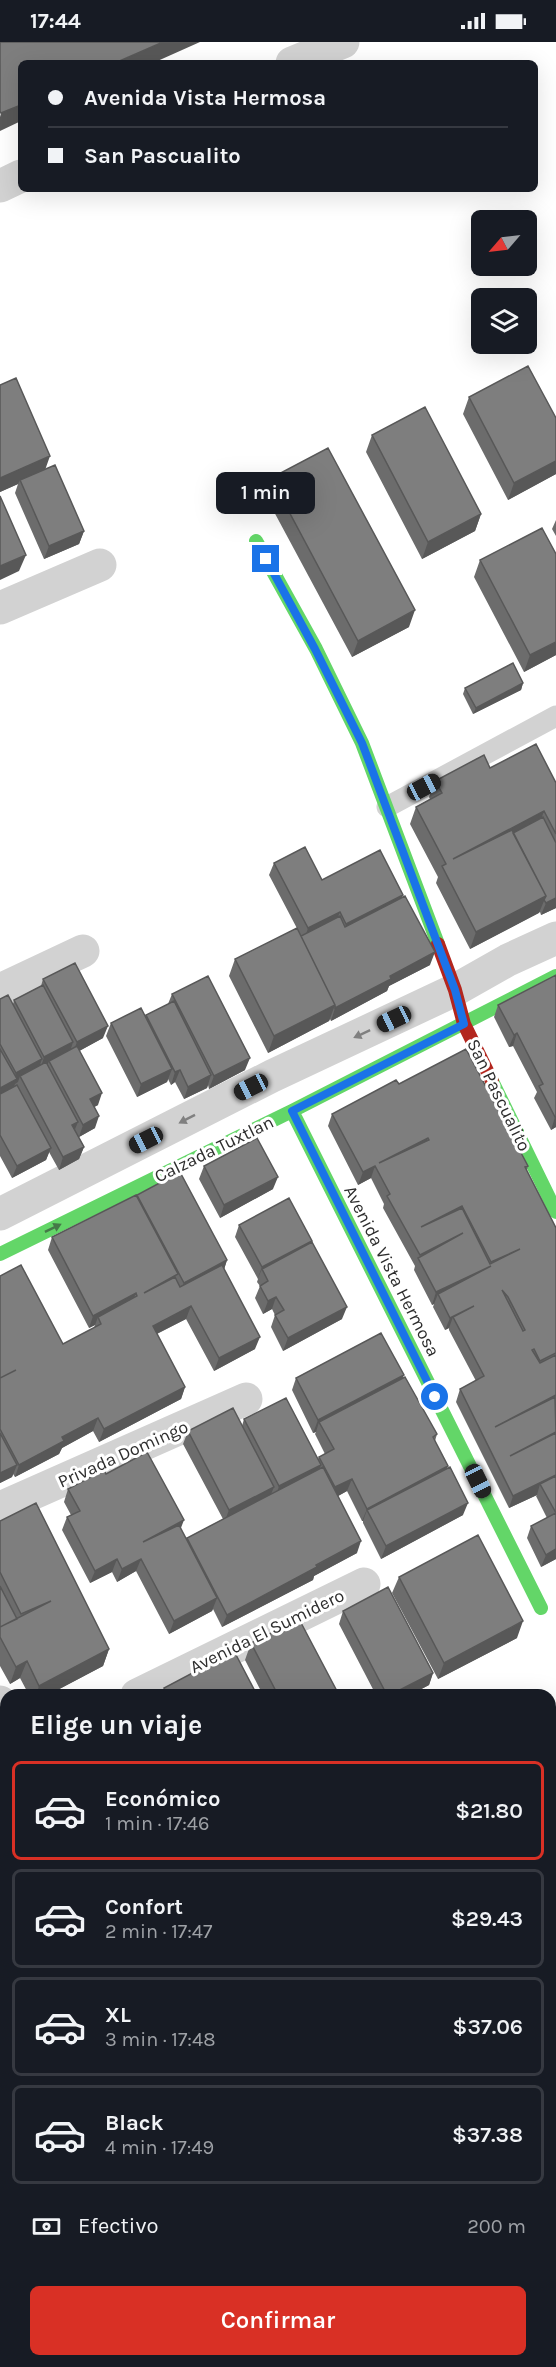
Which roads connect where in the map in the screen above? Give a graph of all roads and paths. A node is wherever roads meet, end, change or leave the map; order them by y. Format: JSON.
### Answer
{"nodes":[{"id":1,"x":344,"y":42,"type":"edge"},
{"id":2,"x":299,"y":60,"type":"edge"},
{"id":3,"x":18,"y":178,"type":"edge"},
{"id":4,"x":0,"y":186,"type":"edge"},
{"id":5,"x":256,"y":541,"type":"dead end"},
{"id":6,"x":100,"y":565,"type":"dead end"},
{"id":7,"x":0,"y":608,"type":"edge"},
{"id":8,"x":556,"y":716,"type":"edge"},
{"id":9,"x":387,"y":807,"type":"junction"},
{"id":10,"x":556,"y":938,"type":"edge"},
{"id":11,"x":83,"y":951,"type":"dead end"},
{"id":12,"x":556,"y":976,"type":"edge"},
{"id":13,"x":0,"y":990,"type":"edge"},
{"id":14,"x":455,"y":990,"type":"junction"},
{"id":15,"x":464,"y":1024,"type":"junction"},
{"id":16,"x":292,"y":1111,"type":"junction"},
{"id":17,"x":556,"y":1212,"type":"edge"},
{"id":18,"x":0,"y":1214,"type":"edge"},
{"id":19,"x":0,"y":1254,"type":"edge"},
{"id":20,"x":246,"y":1399,"type":"dead end"},
{"id":21,"x":0,"y":1508,"type":"edge"},
{"id":22,"x":364,"y":1584,"type":"dead end"},
{"id":23,"x":541,"y":1608,"type":"dead end"},
{"id":24,"x":149,"y":1689,"type":"edge"}],
"edges":[{"from":1,"to":2,"type":"street"},
{"from":3,"to":4,"type":"street"},
{"from":5,"to":9,"type":"street","name":"San Pascualito"},
{"from":6,"to":7,"type":"street"},
{"from":8,"to":9,"type":"lane"},
{"from":9,"to":14,"type":"street","name":"San Pascualito"},
{"from":10,"to":14,"type":"street"},
{"from":11,"to":13,"type":"street"},
{"from":12,"to":15,"type":"street","name":"Calzada Tuxtlan"},
{"from":14,"to":15,"type":"street","name":"San Pascualito"},
{"from":14,"to":18,"type":"street","one_way":true},
{"from":15,"to":16,"type":"street","name":"Calzada Tuxtlan"},
{"from":15,"to":17,"type":"street","name":"San Pascualito"},
{"from":19,"to":16,"type":"street","name":"Calzada Tuxtlan","one_way":true},
{"from":16,"to":23,"type":"street","name":"Avenida Vista Hermosa"},
{"from":20,"to":21,"type":"street","name":"Privada Domingo"},
{"from":22,"to":24,"type":"street","name":"Avenida El Sumidero"}]}
